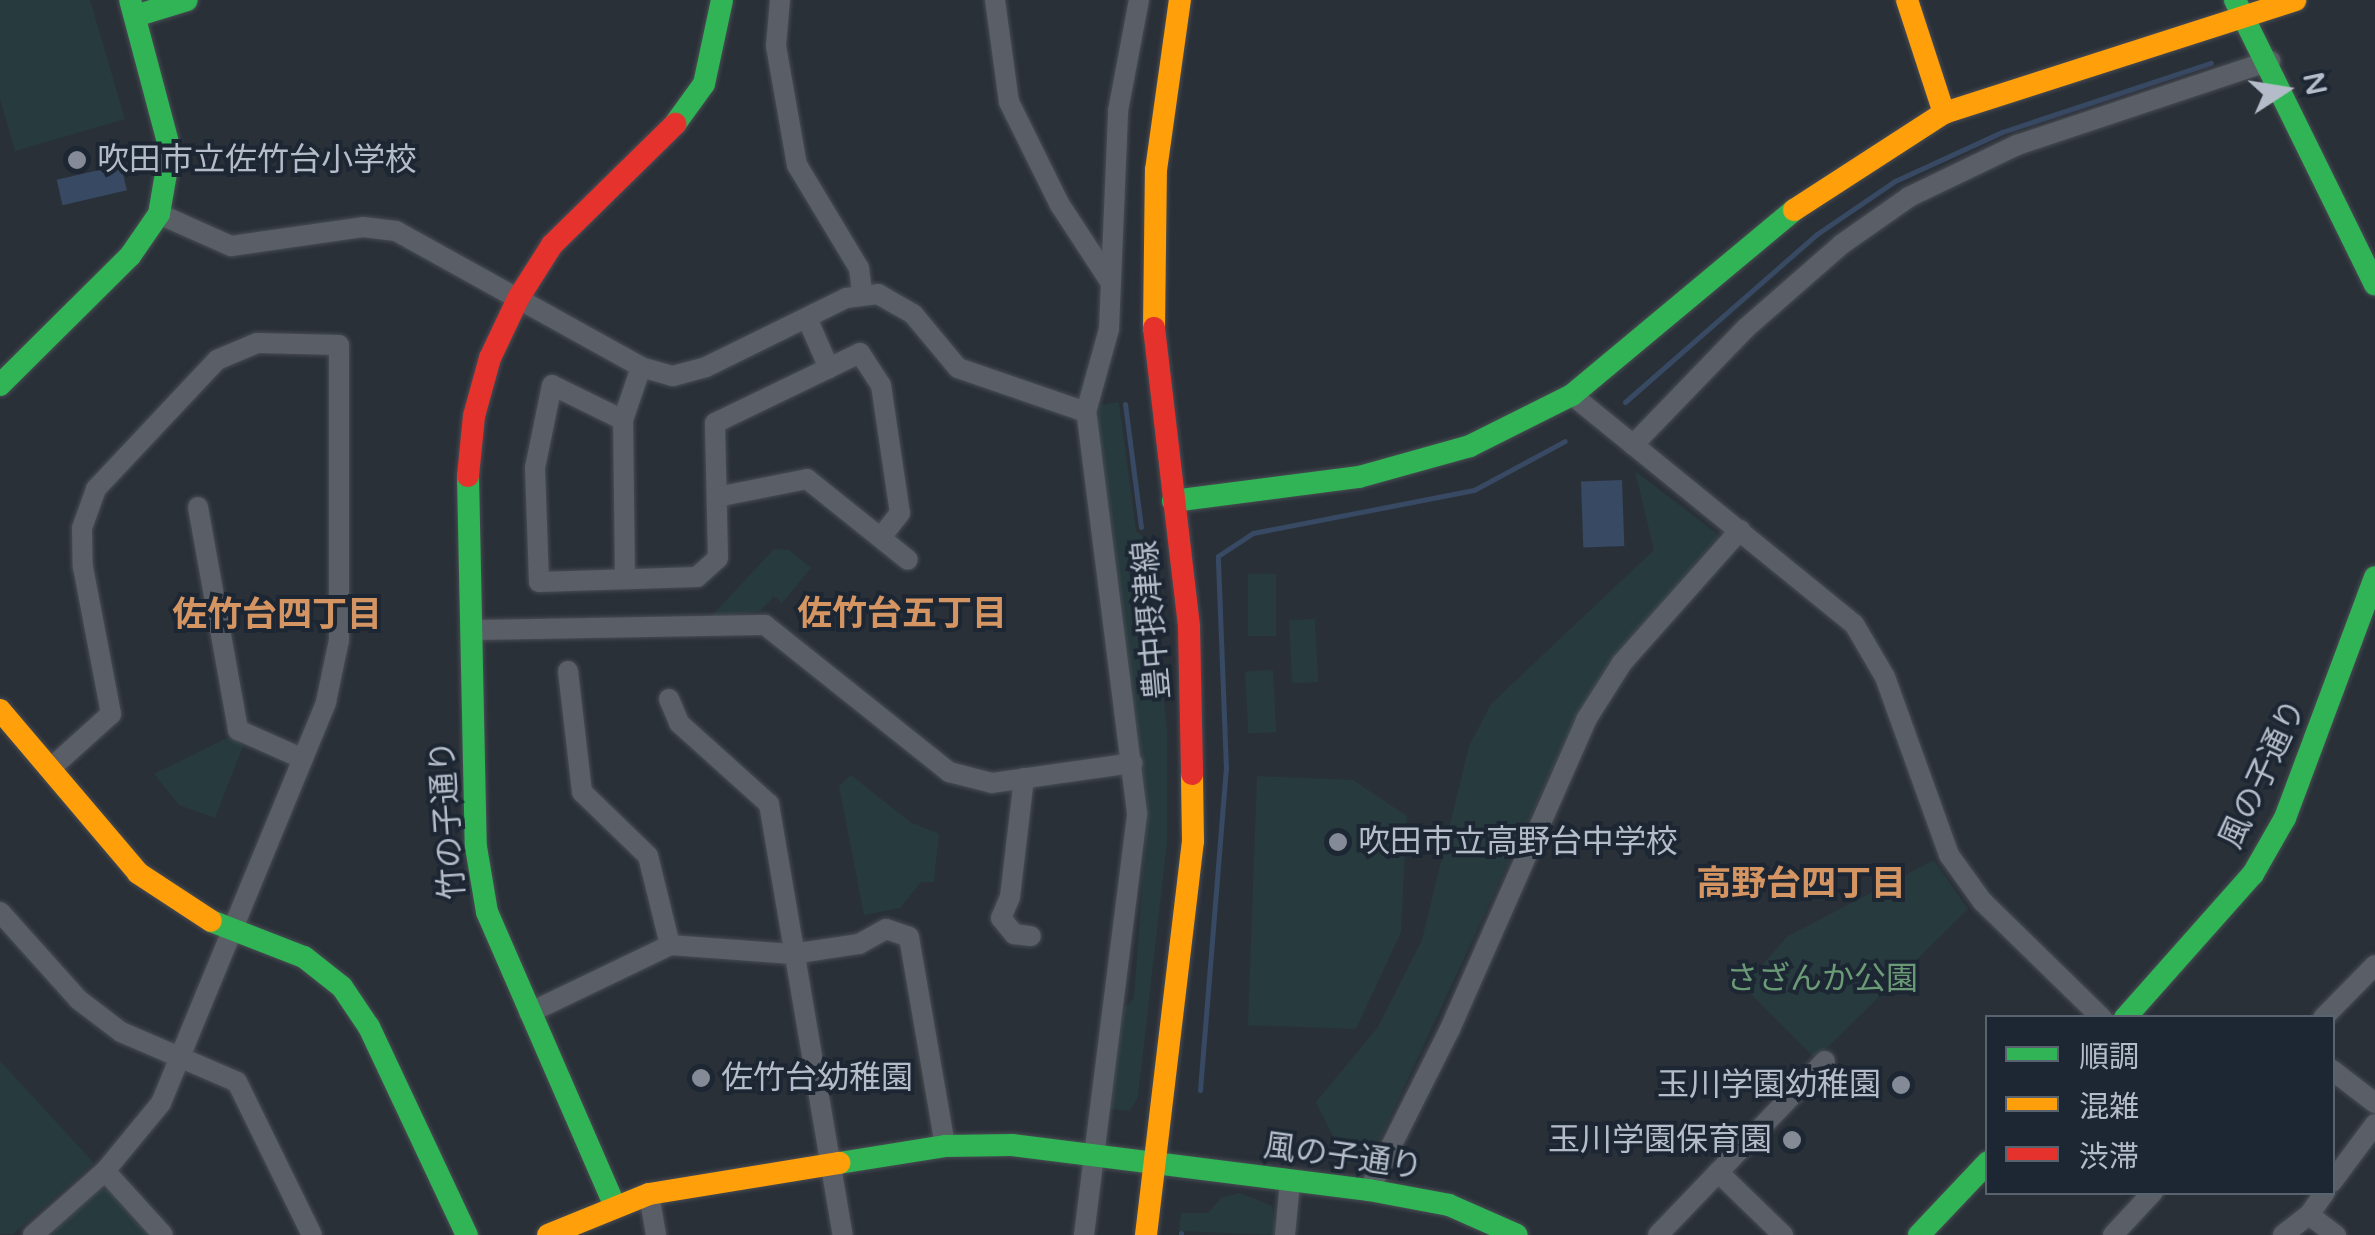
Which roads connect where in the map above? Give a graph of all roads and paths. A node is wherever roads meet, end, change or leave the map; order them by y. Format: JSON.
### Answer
{"nodes":[{"id":1,"x":187,"y":0,"type":"edge"},
{"id":2,"x":722,"y":0,"type":"edge"},
{"id":3,"x":780,"y":0,"type":"edge"},
{"id":4,"x":995,"y":0,"type":"edge"},
{"id":5,"x":1139,"y":0,"type":"edge"},
{"id":6,"x":1180,"y":0,"type":"edge"},
{"id":7,"x":1907,"y":0,"type":"edge"},
{"id":8,"x":2296,"y":0,"type":"edge"},
{"id":9,"x":133,"y":8,"type":"edge"},
{"id":10,"x":2237,"y":9,"type":"edge"},
{"id":11,"x":2270,"y":62,"type":"junction"},
{"id":12,"x":1944,"y":113,"type":"junction"},
{"id":13,"x":159,"y":214,"type":"junction"},
{"id":14,"x":1111,"y":282,"type":"junction"},
{"id":15,"x":2375,"y":284,"type":"edge"},
{"id":16,"x":862,"y":294,"type":"junction"},
{"id":17,"x":518,"y":296,"type":"junction"},
{"id":18,"x":807,"y":318,"type":"junction"},
{"id":19,"x":641,"y":367,"type":"junction"},
{"id":20,"x":829,"y":368,"type":"junction"},
{"id":21,"x":0,"y":385,"type":"edge"},
{"id":22,"x":1572,"y":395,"type":"junction"},
{"id":23,"x":1086,"y":412,"type":"junction"},
{"id":24,"x":623,"y":420,"type":"junction"},
{"id":25,"x":1634,"y":444,"type":"junction"},
{"id":26,"x":716,"y":496,"type":"junction"},
{"id":27,"x":1173,"y":502,"type":"junction"},
{"id":28,"x":198,"y":507,"type":"dead end"},
{"id":29,"x":1740,"y":530,"type":"junction"},
{"id":30,"x":881,"y":537,"type":"junction"},
{"id":31,"x":908,"y":560,"type":"dead end"},
{"id":32,"x":2375,"y":577,"type":"edge"},
{"id":33,"x":625,"y":579,"type":"junction"},
{"id":34,"x":472,"y":630,"type":"junction"},
{"id":35,"x":568,"y":671,"type":"dead end"},
{"id":36,"x":669,"y":700,"type":"dead end"},
{"id":37,"x":0,"y":710,"type":"edge"},
{"id":38,"x":303,"y":760,"type":"junction"},
{"id":39,"x":1133,"y":764,"type":"junction"},
{"id":40,"x":50,"y":768,"type":"junction"},
{"id":41,"x":1024,"y":778,"type":"junction"},
{"id":42,"x":0,"y":912,"type":"edge"},
{"id":43,"x":234,"y":930,"type":"junction"},
{"id":44,"x":1031,"y":936,"type":"dead end"},
{"id":45,"x":670,"y":945,"type":"junction"},
{"id":46,"x":792,"y":954,"type":"junction"},
{"id":47,"x":2375,"y":965,"type":"edge"},
{"id":48,"x":529,"y":1013,"type":"junction"},
{"id":49,"x":2099,"y":1015,"type":"edge"},
{"id":50,"x":2128,"y":1015,"type":"edge"},
{"id":51,"x":2326,"y":1015,"type":"edge"},
{"id":52,"x":182,"y":1059,"type":"junction"},
{"id":53,"x":1825,"y":1062,"type":"dead end"},
{"id":54,"x":2335,"y":1072,"type":"edge"},
{"id":55,"x":2375,"y":1103,"type":"edge"},
{"id":56,"x":2375,"y":1124,"type":"edge"},
{"id":57,"x":944,"y":1146,"type":"junction"},
{"id":58,"x":1095,"y":1154,"type":"junction"},
{"id":59,"x":1155,"y":1161,"type":"junction"},
{"id":60,"x":1985,"y":1165,"type":"edge"},
{"id":61,"x":830,"y":1167,"type":"junction"},
{"id":62,"x":105,"y":1170,"type":"junction"},
{"id":63,"x":1718,"y":1172,"type":"junction"},
{"id":64,"x":2335,"y":1178,"type":"edge"},
{"id":65,"x":1290,"y":1182,"type":"junction"},
{"id":66,"x":1368,"y":1190,"type":"junction"},
{"id":67,"x":649,"y":1194,"type":"junction"},
{"id":68,"x":2150,"y":1195,"type":"edge"},
{"id":69,"x":2323,"y":1195,"type":"edge"},
{"id":70,"x":614,"y":1204,"type":"junction"},
{"id":71,"x":2309,"y":1214,"type":"junction"},
{"id":72,"x":33,"y":1235,"type":"edge"},
{"id":73,"x":163,"y":1235,"type":"edge"},
{"id":74,"x":312,"y":1235,"type":"edge"},
{"id":75,"x":467,"y":1235,"type":"edge"},
{"id":76,"x":548,"y":1235,"type":"edge"},
{"id":77,"x":656,"y":1235,"type":"edge"},
{"id":78,"x":843,"y":1235,"type":"edge"},
{"id":79,"x":1084,"y":1235,"type":"edge"},
{"id":80,"x":1146,"y":1235,"type":"edge"},
{"id":81,"x":1285,"y":1235,"type":"edge"},
{"id":82,"x":1517,"y":1235,"type":"edge"},
{"id":83,"x":1658,"y":1235,"type":"edge"},
{"id":84,"x":1783,"y":1235,"type":"edge"},
{"id":85,"x":1918,"y":1235,"type":"edge"},
{"id":86,"x":2113,"y":1235,"type":"edge"},
{"id":87,"x":2283,"y":1235,"type":"edge"},
{"id":88,"x":2336,"y":1235,"type":"edge"}],
"edges":[{"from":1,"to":9,"type":"street"},
{"from":2,"to":17,"type":"street","name":"竹の子通り"},
{"from":3,"to":16,"type":"street"},
{"from":4,"to":14,"type":"street"},
{"from":5,"to":14,"type":"street"},
{"from":6,"to":27,"type":"street","name":"豊中摂津線"},
{"from":7,"to":12,"type":"street"},
{"from":8,"to":10,"type":"street"},
{"from":9,"to":13,"type":"street"},
{"from":10,"to":11,"type":"street"},
{"from":10,"to":12,"type":"street"},
{"from":11,"to":15,"type":"street"},
{"from":11,"to":25,"type":"street"},
{"from":12,"to":22,"type":"street"},
{"from":13,"to":17,"type":"street"},
{"from":13,"to":21,"type":"street"},
{"from":14,"to":23,"type":"street"},
{"from":16,"to":18,"type":"street"},
{"from":16,"to":23,"type":"street"},
{"from":17,"to":19,"type":"street"},
{"from":17,"to":34,"type":"street","name":"竹の子通り"},
{"from":18,"to":19,"type":"street"},
{"from":18,"to":20,"type":"street"},
{"from":19,"to":24,"type":"street"},
{"from":20,"to":26,"type":"street"},
{"from":20,"to":30,"type":"street"},
{"from":22,"to":25,"type":"street"},
{"from":22,"to":27,"type":"street"},
{"from":23,"to":39,"type":"street"},
{"from":24,"to":33,"type":"street"},
{"from":24,"to":33,"type":"street"},
{"from":25,"to":29,"type":"street"},
{"from":26,"to":30,"type":"street"},
{"from":26,"to":33,"type":"street"},
{"from":27,"to":59,"type":"street","name":"豊中摂津線"},
{"from":28,"to":38,"type":"street"},
{"from":29,"to":49,"type":"street"},
{"from":29,"to":66,"type":"street"},
{"from":30,"to":31,"type":"street"},
{"from":32,"to":50,"type":"street","name":"風の子通り"},
{"from":34,"to":41,"type":"street"},
{"from":34,"to":48,"type":"street","name":"竹の子通り"},
{"from":35,"to":45,"type":"street"},
{"from":36,"to":46,"type":"street"},
{"from":37,"to":40,"type":"street"},
{"from":38,"to":40,"type":"street"},
{"from":38,"to":43,"type":"street"},
{"from":39,"to":41,"type":"street"},
{"from":39,"to":58,"type":"street"},
{"from":40,"to":43,"type":"street"},
{"from":41,"to":44,"type":"street"},
{"from":42,"to":52,"type":"street"},
{"from":43,"to":52,"type":"street"},
{"from":43,"to":75,"type":"street"},
{"from":45,"to":46,"type":"street"},
{"from":45,"to":48,"type":"street"},
{"from":46,"to":57,"type":"street"},
{"from":46,"to":61,"type":"street"},
{"from":47,"to":51,"type":"street"},
{"from":48,"to":70,"type":"street","name":"竹の子通り"},
{"from":52,"to":62,"type":"street"},
{"from":52,"to":74,"type":"street"},
{"from":53,"to":63,"type":"street"},
{"from":54,"to":55,"type":"street"},
{"from":56,"to":64,"type":"street"},
{"from":57,"to":58,"type":"street"},
{"from":57,"to":61,"type":"street"},
{"from":58,"to":59,"type":"street"},
{"from":58,"to":79,"type":"street"},
{"from":59,"to":65,"type":"street","name":"風の子通り"},
{"from":59,"to":80,"type":"street","name":"豊中摂津線"},
{"from":60,"to":85,"type":"street"},
{"from":61,"to":67,"type":"street"},
{"from":61,"to":78,"type":"street"},
{"from":62,"to":72,"type":"street"},
{"from":62,"to":73,"type":"street"},
{"from":63,"to":83,"type":"street"},
{"from":63,"to":84,"type":"street"},
{"from":65,"to":66,"type":"street","name":"風の子通り"},
{"from":65,"to":81,"type":"street"},
{"from":66,"to":82,"type":"street","name":"風の子通り"},
{"from":67,"to":70,"type":"street"},
{"from":67,"to":77,"type":"street"},
{"from":68,"to":86,"type":"street"},
{"from":69,"to":71,"type":"street"},
{"from":70,"to":76,"type":"street"},
{"from":71,"to":87,"type":"street"},
{"from":71,"to":88,"type":"street"}]}
